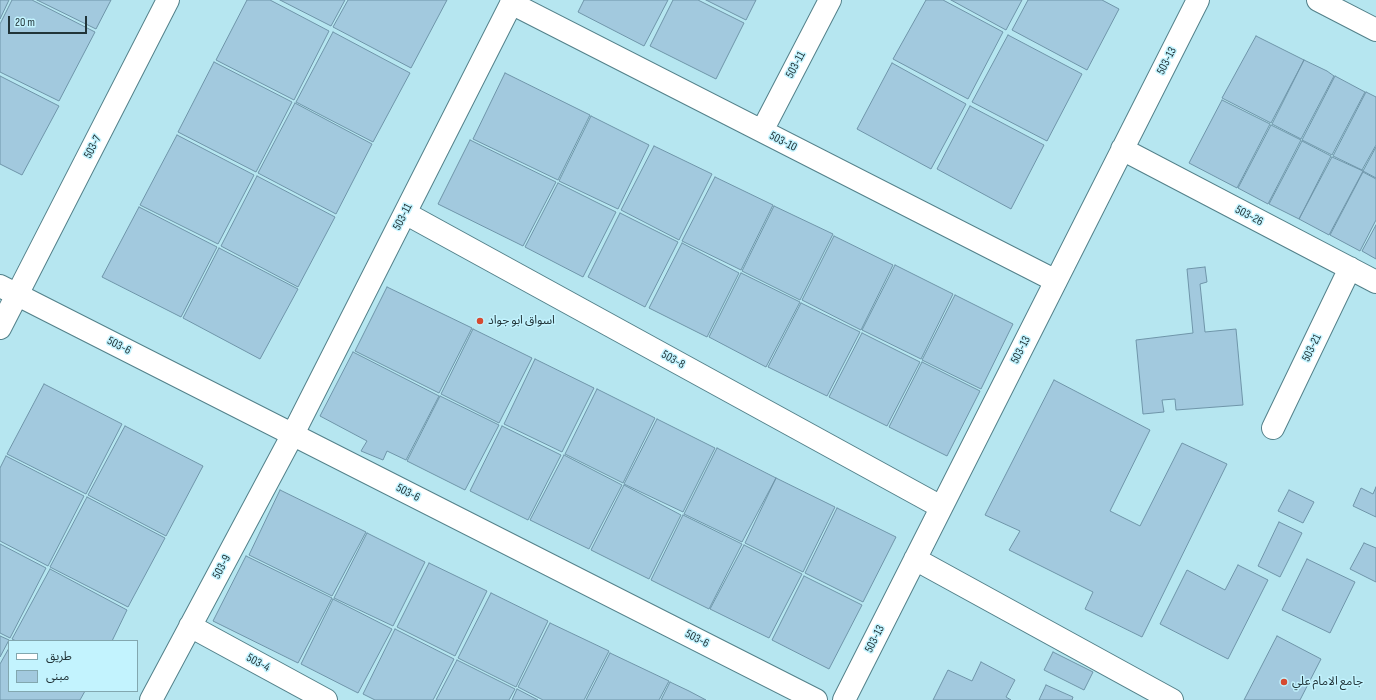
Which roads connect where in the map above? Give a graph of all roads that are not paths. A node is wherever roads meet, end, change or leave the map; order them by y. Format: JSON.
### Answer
{"nodes":[{"id":1,"x":168,"y":0,"type":"edge"},
{"id":2,"x":830,"y":0,"type":"edge"},
{"id":3,"x":1198,"y":0,"type":"edge"},
{"id":4,"x":1318,"y":0,"type":"edge"},
{"id":5,"x":512,"y":2,"type":"edge"},
{"id":6,"x":1376,"y":30,"type":"edge"},
{"id":7,"x":762,"y":131,"type":"junction"},
{"id":8,"x":1122,"y":150,"type":"junction"},
{"id":9,"x":405,"y":213,"type":"junction"},
{"id":10,"x":1350,"y":268,"type":"junction"},
{"id":11,"x":1056,"y":281,"type":"junction"},
{"id":12,"x":1376,"y":282,"type":"edge"},
{"id":13,"x":9,"y":290,"type":"edge"},
{"id":14,"x":0,"y":328,"type":"edge"},
{"id":15,"x":1273,"y":428,"type":"dead end"},
{"id":16,"x":293,"y":434,"type":"junction"},
{"id":17,"x":941,"y":507,"type":"junction"},
{"id":18,"x":915,"y":559,"type":"junction"},
{"id":19,"x":190,"y":626,"type":"junction"},
{"id":20,"x":151,"y":700,"type":"edge"},
{"id":21,"x":326,"y":700,"type":"edge"},
{"id":22,"x":816,"y":700,"type":"edge"},
{"id":23,"x":844,"y":700,"type":"edge"},
{"id":24,"x":1172,"y":700,"type":"edge"}],
"edges":[{"from":1,"to":13,"type":"street","name":"503-7"},
{"from":2,"to":7,"type":"street","name":"503-11"},
{"from":3,"to":8,"type":"street","name":"503-13"},
{"from":4,"to":6,"type":"street"},
{"from":5,"to":7,"type":"street","name":"503-10"},
{"from":5,"to":9,"type":"street","name":"503-11"},
{"from":7,"to":11,"type":"street","name":"503-10"},
{"from":8,"to":10,"type":"street","name":"503-26"},
{"from":8,"to":11,"type":"street","name":"503-13"},
{"from":9,"to":16,"type":"street","name":"503-11"},
{"from":9,"to":17,"type":"street","name":"503-8"},
{"from":10,"to":12,"type":"street","name":"503-26"},
{"from":10,"to":15,"type":"street","name":"503-21"},
{"from":11,"to":17,"type":"street","name":"503-13"},
{"from":13,"to":14,"type":"street","name":"503-7"},
{"from":13,"to":16,"type":"street","name":"503-6"},
{"from":16,"to":19,"type":"street","name":"503-9"},
{"from":16,"to":22,"type":"street","name":"503-6"},
{"from":17,"to":18,"type":"street","name":"503-13"},
{"from":18,"to":23,"type":"street","name":"503-13"},
{"from":18,"to":24,"type":"street"},
{"from":19,"to":20,"type":"street","name":"503-9"},
{"from":19,"to":21,"type":"street","name":"503-4"}]}
